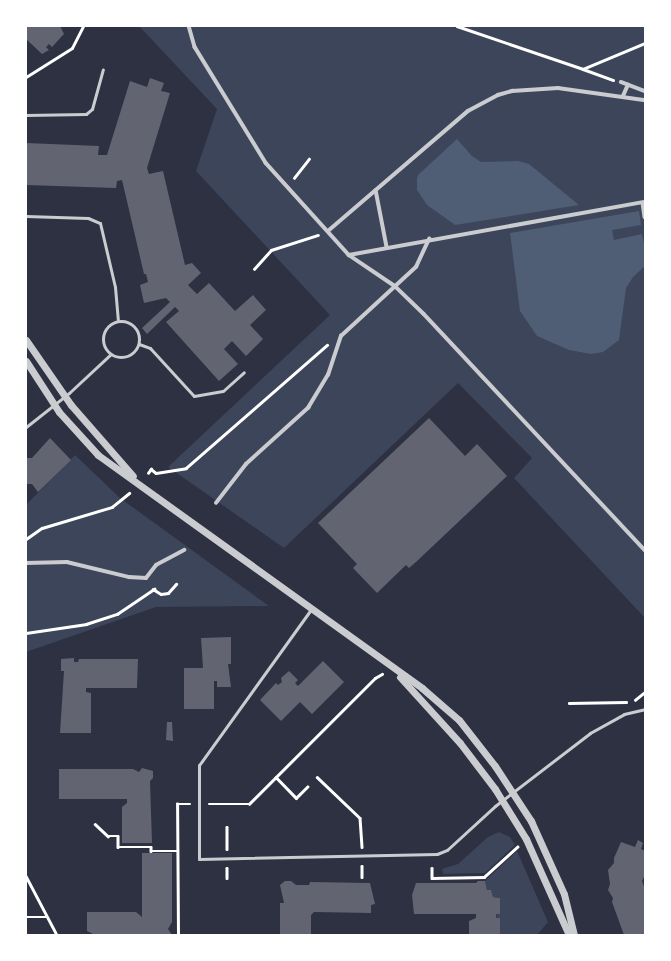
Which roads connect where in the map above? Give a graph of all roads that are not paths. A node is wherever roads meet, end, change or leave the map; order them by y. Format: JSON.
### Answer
{"nodes":[{"id":1,"x":189,"y":26,"type":"edge"},
{"id":2,"x":104,"y":69,"type":"dead end"},
{"id":3,"x":621,"y":82,"type":"road end"},
{"id":4,"x":628,"y":85,"type":"junction"},
{"id":5,"x":645,"y":91,"type":"edge"},
{"id":6,"x":623,"y":96,"type":"junction"},
{"id":7,"x":645,"y":100,"type":"edge"},
{"id":8,"x":26,"y":115,"type":"edge"},
{"id":9,"x":376,"y":190,"type":"junction"},
{"id":10,"x":644,"y":202,"type":"edge"},
{"id":11,"x":26,"y":216,"type":"edge"},
{"id":12,"x":645,"y":217,"type":"edge"},
{"id":13,"x":328,"y":231,"type":"junction"},
{"id":14,"x":429,"y":239,"type":"junction"},
{"id":15,"x":387,"y":247,"type":"junction"},
{"id":16,"x":349,"y":255,"type":"junction"},
{"id":17,"x":395,"y":286,"type":"junction"},
{"id":18,"x":118,"y":321,"type":"junction"},
{"id":19,"x":26,"y":340,"type":"edge"},
{"id":20,"x":139,"y":344,"type":"junction"},
{"id":21,"x":110,"y":354,"type":"junction"},
{"id":22,"x":26,"y":361,"type":"edge"},
{"id":23,"x":244,"y":372,"type":"dead end"},
{"id":24,"x":65,"y":397,"type":"junction"},
{"id":25,"x":54,"y":405,"type":"junction"},
{"id":26,"x":26,"y":427,"type":"edge"},
{"id":27,"x":138,"y":482,"type":"junction"},
{"id":28,"x":216,"y":503,"type":"dead end"},
{"id":29,"x":184,"y":550,"type":"dead end"},
{"id":30,"x":645,"y":550,"type":"edge"},
{"id":31,"x":26,"y":563,"type":"edge"},
{"id":32,"x":312,"y":608,"type":"junction"},
{"id":33,"x":392,"y":668,"type":"junction"},
{"id":34,"x":645,"y":709,"type":"edge"},
{"id":35,"x":514,"y":793,"type":"junction"},
{"id":36,"x":502,"y":801,"type":"junction"},
{"id":37,"x":569,"y":935,"type":"edge"},
{"id":38,"x":574,"y":935,"type":"edge"}],
"edges":[{"from":1,"to":13,"type":"street"},
{"from":2,"to":8,"type":"lane"},
{"from":3,"to":4,"type":"street"},
{"from":4,"to":5,"type":"street"},
{"from":4,"to":6,"type":"street"},
{"from":6,"to":7,"type":"street"},
{"from":6,"to":9,"type":"street"},
{"from":9,"to":13,"type":"street"},
{"from":9,"to":15,"type":"street"},
{"from":10,"to":12,"type":"street"},
{"from":10,"to":14,"type":"street"},
{"from":11,"to":18,"type":"lane"},
{"from":13,"to":16,"type":"street"},
{"from":14,"to":15,"type":"street"},
{"from":14,"to":17,"type":"street"},
{"from":15,"to":16,"type":"street"},
{"from":16,"to":17,"type":"street"},
{"from":17,"to":28,"type":"street"},
{"from":17,"to":30,"type":"street"},
{"from":18,"to":20,"type":"lane"},
{"from":18,"to":21,"type":"lane"},
{"from":19,"to":24,"type":"street"},
{"from":20,"to":21,"type":"lane"},
{"from":20,"to":23,"type":"lane"},
{"from":21,"to":24,"type":"lane"},
{"from":22,"to":25,"type":"street"},
{"from":24,"to":25,"type":"lane"},
{"from":24,"to":27,"type":"street"},
{"from":25,"to":26,"type":"lane"},
{"from":25,"to":27,"type":"street"},
{"from":27,"to":32,"type":"street"},
{"from":29,"to":31,"type":"street"},
{"from":32,"to":33,"type":"street"},
{"from":32,"to":36,"type":"lane"},
{"from":33,"to":35,"type":"street"},
{"from":33,"to":36,"type":"street"},
{"from":34,"to":35,"type":"lane"},
{"from":35,"to":36,"type":"lane"},
{"from":35,"to":38,"type":"street"},
{"from":36,"to":37,"type":"street"}]}
